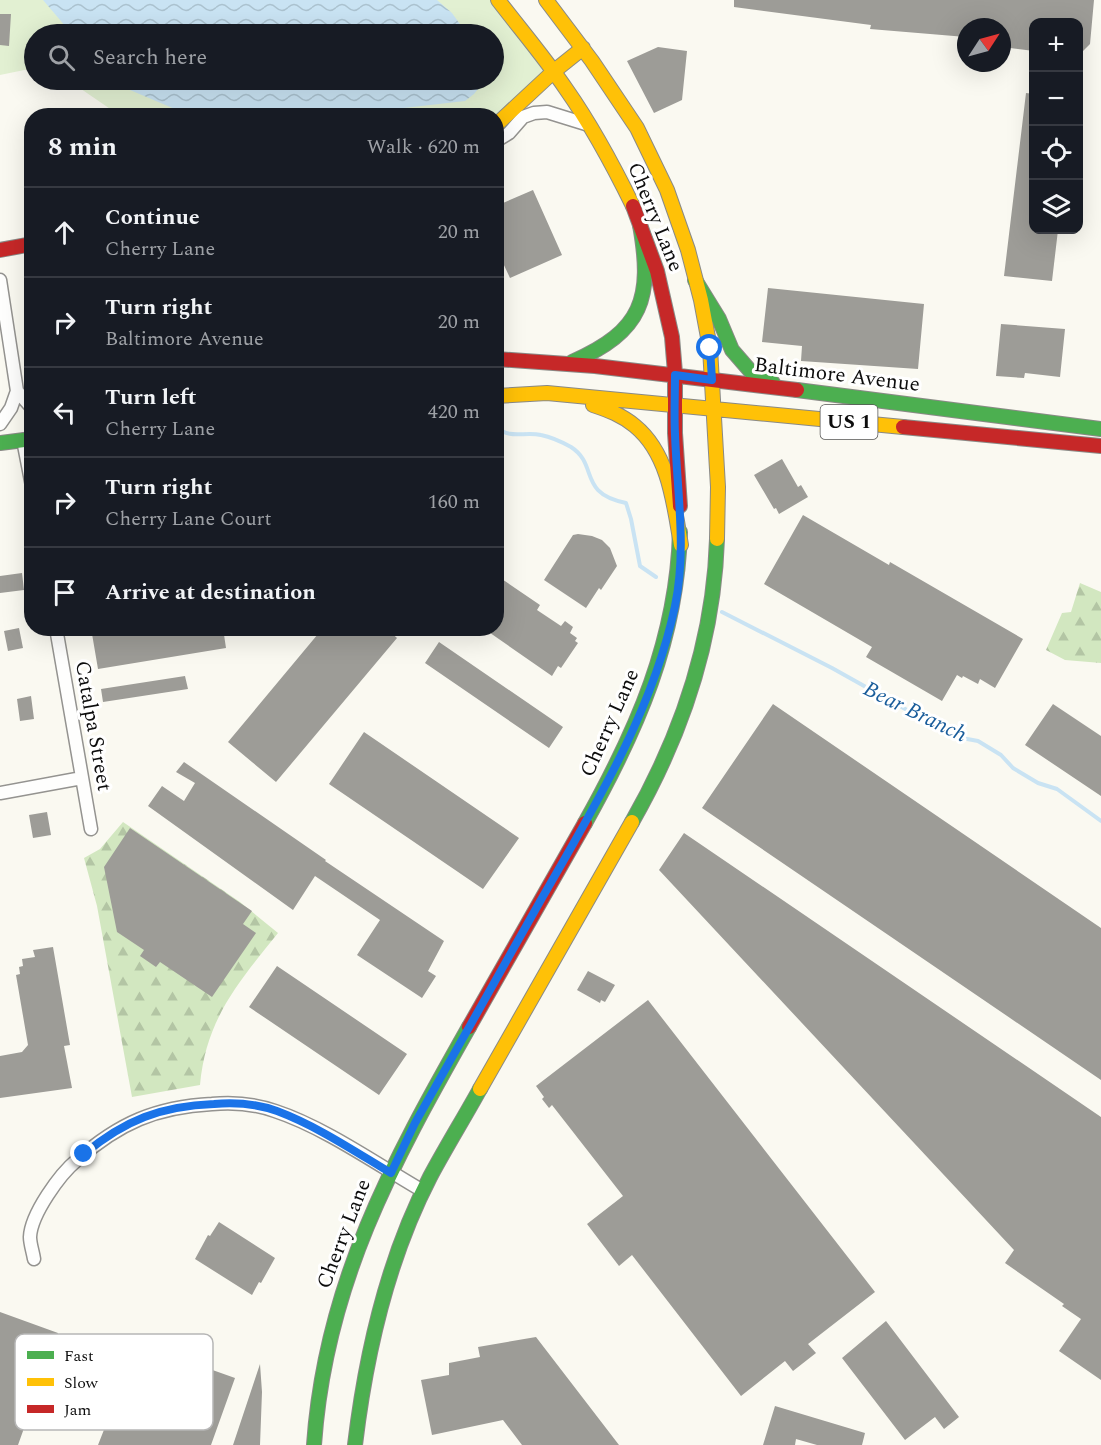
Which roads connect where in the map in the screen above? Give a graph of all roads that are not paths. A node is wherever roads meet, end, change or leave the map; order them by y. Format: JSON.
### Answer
{"nodes":[{"id":1,"x":498,"y":0,"type":"edge"},
{"id":2,"x":546,"y":0,"type":"edge"},
{"id":3,"x":583,"y":48,"type":"junction"},
{"id":4,"x":553,"y":72,"type":"junction"},
{"id":5,"x":504,"y":118,"type":"edge"},
{"id":6,"x":589,"y":125,"type":"junction"},
{"id":7,"x":504,"y":136,"type":"edge"},
{"id":8,"x":640,"y":225,"type":"junction"},
{"id":9,"x":24,"y":246,"type":"edge"},
{"id":10,"x":0,"y":250,"type":"edge"},
{"id":11,"x":0,"y":280,"type":"edge"},
{"id":12,"x":695,"y":280,"type":"junction"},
{"id":13,"x":504,"y":360,"type":"edge"},
{"id":14,"x":567,"y":364,"type":"junction"},
{"id":15,"x":675,"y":375,"type":"junction"},
{"id":16,"x":712,"y":380,"type":"junction"},
{"id":17,"x":790,"y":390,"type":"junction"},
{"id":18,"x":17,"y":391,"type":"junction"},
{"id":19,"x":547,"y":393,"type":"junction"},
{"id":20,"x":504,"y":396,"type":"edge"},
{"id":21,"x":24,"y":399,"type":"edge"},
{"id":22,"x":675,"y":405,"type":"junction"},
{"id":23,"x":714,"y":409,"type":"junction"},
{"id":24,"x":0,"y":424,"type":"edge"},
{"id":25,"x":1101,"y":429,"type":"edge"},
{"id":26,"x":24,"y":439,"type":"edge"},
{"id":27,"x":0,"y":443,"type":"edge"},
{"id":28,"x":1101,"y":446,"type":"edge"},
{"id":29,"x":681,"y":544,"type":"junction"},
{"id":30,"x":57,"y":636,"type":"edge"},
{"id":31,"x":82,"y":778,"type":"junction"},
{"id":32,"x":0,"y":793,"type":"edge"},
{"id":33,"x":91,"y":830,"type":"dead end"},
{"id":34,"x":391,"y":1173,"type":"junction"},
{"id":35,"x":423,"y":1191,"type":"junction"},
{"id":36,"x":34,"y":1259,"type":"dead end"},
{"id":37,"x":314,"y":1445,"type":"edge"},
{"id":38,"x":355,"y":1445,"type":"edge"}],
"edges":[{"from":1,"to":4,"type":"main road","name":"Cherry Lane"},
{"from":2,"to":3,"type":"main road","name":"Cherry Lane"},
{"from":3,"to":4,"type":"main road"},
{"from":3,"to":12,"type":"main road","name":"Cherry Lane"},
{"from":4,"to":5,"type":"main road"},
{"from":4,"to":6,"type":"main road","name":"Cherry Lane"},
{"from":6,"to":7,"type":"street"},
{"from":6,"to":8,"type":"main road","name":"Cherry Lane"},
{"from":8,"to":14,"type":"main road"},
{"from":8,"to":15,"type":"main road","name":"Cherry Lane"},
{"from":9,"to":10,"type":"main road"},
{"from":11,"to":18,"type":"street"},
{"from":12,"to":16,"type":"main road","name":"Cherry Lane"},
{"from":12,"to":17,"type":"main road"},
{"from":13,"to":14,"type":"main road","name":"Baltimore Avenue","number":"US 1"},
{"from":14,"to":15,"type":"main road","name":"Baltimore Avenue","number":"US 1"},
{"from":15,"to":16,"type":"main road","name":"Baltimore Avenue","number":"US 1"},
{"from":15,"to":22,"type":"main road","name":"Cherry Lane"},
{"from":16,"to":17,"type":"main road","name":"Baltimore Avenue","number":"US 1"},
{"from":16,"to":23,"type":"main road","name":"Cherry Lane"},
{"from":17,"to":25,"type":"main road","name":"Baltimore Avenue","number":"US 1"},
{"from":18,"to":21,"type":"street"},
{"from":18,"to":24,"type":"street"},
{"from":19,"to":20,"type":"main road","name":"Baltimore Avenue","number":"US 1"},
{"from":19,"to":22,"type":"main road","name":"Baltimore Avenue","number":"US 1"},
{"from":19,"to":29,"type":"main road"},
{"from":22,"to":23,"type":"main road","name":"Baltimore Avenue","number":"US 1"},
{"from":22,"to":29,"type":"main road","name":"Cherry Lane"},
{"from":23,"to":28,"type":"main road","name":"Baltimore Avenue","number":"US 1"},
{"from":23,"to":35,"type":"main road","name":"Cherry Lane"},
{"from":26,"to":27,"type":"main road"},
{"from":29,"to":34,"type":"main road","name":"Cherry Lane"},
{"from":30,"to":31,"type":"street","name":"Catalpa Street"},
{"from":31,"to":32,"type":"street"},
{"from":31,"to":33,"type":"street","name":"Catalpa Street"},
{"from":34,"to":35,"type":"street"},
{"from":34,"to":36,"type":"street"},
{"from":34,"to":37,"type":"main road","name":"Cherry Lane"},
{"from":35,"to":38,"type":"main road","name":"Cherry Lane"}]}
